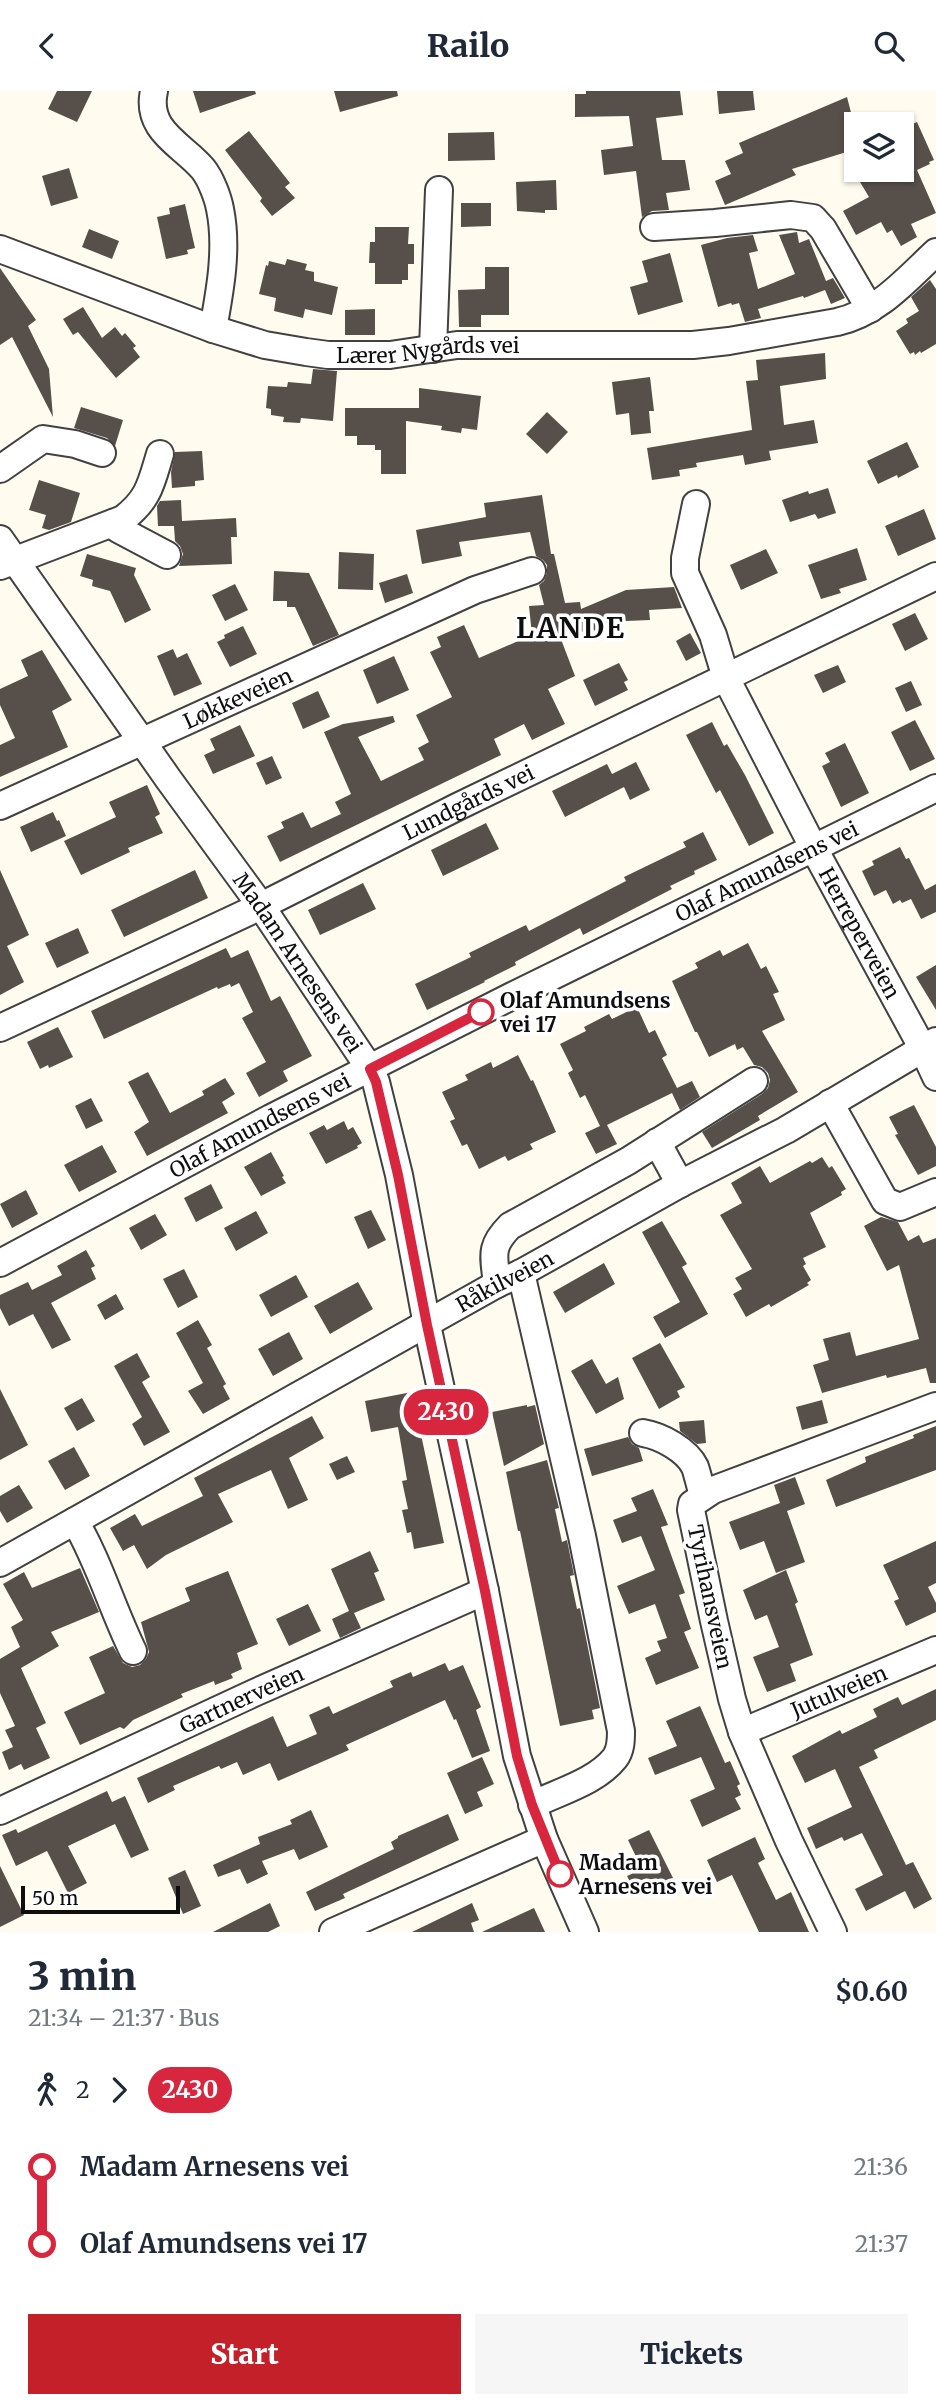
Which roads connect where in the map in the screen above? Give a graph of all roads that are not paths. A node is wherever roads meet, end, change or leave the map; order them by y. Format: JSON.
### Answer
{"nodes":[{"id":1,"x":154,"y":91,"type":"edge"},
{"id":2,"x":439,"y":190,"type":"dead end"},
{"id":3,"x":654,"y":227,"type":"dead end"},
{"id":4,"x":0,"y":249,"type":"edge"},
{"id":5,"x":936,"y":252,"type":"edge"},
{"id":6,"x":870,"y":309,"type":"junction"},
{"id":7,"x":213,"y":329,"type":"junction"},
{"id":8,"x":433,"y":349,"type":"junction"},
{"id":9,"x":103,"y":453,"type":"dead end"},
{"id":10,"x":160,"y":454,"type":"dead end"},
{"id":11,"x":0,"y":469,"type":"edge"},
{"id":12,"x":696,"y":504,"type":"dead end"},
{"id":13,"x":113,"y":523,"type":"junction"},
{"id":14,"x":5,"y":555,"type":"edge"},
{"id":15,"x":167,"y":555,"type":"dead end"},
{"id":16,"x":532,"y":571,"type":"dead end"},
{"id":17,"x":936,"y":576,"type":"edge"},
{"id":18,"x":726,"y":678,"type":"junction"},
{"id":19,"x":143,"y":742,"type":"junction"},
{"id":20,"x":936,"y":788,"type":"edge"},
{"id":21,"x":0,"y":806,"type":"edge"},
{"id":22,"x":813,"y":847,"type":"junction"},
{"id":23,"x":261,"y":906,"type":"junction"},
{"id":24,"x":0,"y":1028,"type":"edge"},
{"id":25,"x":930,"y":1045,"type":"edge"},
{"id":26,"x":370,"y":1069,"type":"junction"},
{"id":27,"x":936,"y":1077,"type":"edge"},
{"id":28,"x":754,"y":1081,"type":"dead end"},
{"id":29,"x":831,"y":1104,"type":"junction"},
{"id":30,"x":657,"y":1142,"type":"junction"},
{"id":31,"x":680,"y":1184,"type":"junction"},
{"id":32,"x":936,"y":1192,"type":"edge"},
{"id":33,"x":0,"y":1263,"type":"edge"},
{"id":34,"x":521,"y":1273,"type":"junction"},
{"id":35,"x":497,"y":1284,"type":"junction"},
{"id":36,"x":427,"y":1325,"type":"junction"},
{"id":37,"x":936,"y":1406,"type":"edge"},
{"id":38,"x":643,"y":1433,"type":"dead end"},
{"id":39,"x":703,"y":1495,"type":"junction"},
{"id":40,"x":75,"y":1521,"type":"junction"},
{"id":41,"x":0,"y":1563,"type":"edge"},
{"id":42,"x":485,"y":1591,"type":"junction"},
{"id":43,"x":936,"y":1650,"type":"edge"},
{"id":44,"x":133,"y":1651,"type":"dead end"},
{"id":45,"x":742,"y":1732,"type":"junction"},
{"id":46,"x":532,"y":1805,"type":"junction"},
{"id":47,"x":0,"y":1811,"type":"edge"},
{"id":48,"x":544,"y":1839,"type":"junction"},
{"id":49,"x":333,"y":1932,"type":"edge"},
{"id":50,"x":585,"y":1932,"type":"edge"},
{"id":51,"x":833,"y":1932,"type":"edge"}],
"edges":[{"from":1,"to":7,"type":"street"},
{"from":2,"to":8,"type":"street"},
{"from":3,"to":6,"type":"street"},
{"from":4,"to":7,"type":"street","name":"Lærer Nygårds vei"},
{"from":5,"to":6,"type":"street","name":"Lærer Nygårds vei"},
{"from":6,"to":8,"type":"street","name":"Lærer Nygårds vei"},
{"from":7,"to":8,"type":"street","name":"Lærer Nygårds vei"},
{"from":9,"to":11,"type":"street"},
{"from":10,"to":13,"type":"street"},
{"from":12,"to":18,"type":"street","name":"Herreperveien"},
{"from":13,"to":14,"type":"street"},
{"from":13,"to":15,"type":"street"},
{"from":14,"to":19,"type":"street","name":"Madam Arnesens vei"},
{"from":16,"to":19,"type":"street","name":"Løkkeveien"},
{"from":17,"to":18,"type":"street","name":"Lundgårds vei"},
{"from":18,"to":22,"type":"street","name":"Herreperveien"},
{"from":18,"to":23,"type":"street","name":"Lundgårds vei"},
{"from":19,"to":21,"type":"street","name":"Løkkeveien"},
{"from":19,"to":23,"type":"street","name":"Madam Arnesens vei"},
{"from":20,"to":22,"type":"street","name":"Olaf Amundsens vei"},
{"from":22,"to":25,"type":"street","name":"Herreperveien"},
{"from":22,"to":26,"type":"street","name":"Olaf Amundsens vei"},
{"from":23,"to":24,"type":"street","name":"Lundgårds vei"},
{"from":23,"to":26,"type":"street","name":"Madam Arnesens vei"},
{"from":25,"to":27,"type":"street","name":"Herreperveien"},
{"from":25,"to":29,"type":"street","name":"Råkilveien"},
{"from":26,"to":33,"type":"street","name":"Olaf Amundsens vei"},
{"from":26,"to":36,"type":"street","name":"Madam Arnesens vei"},
{"from":28,"to":30,"type":"street"},
{"from":29,"to":31,"type":"street","name":"Råkilveien"},
{"from":29,"to":32,"type":"street"},
{"from":30,"to":31,"type":"street"},
{"from":30,"to":35,"type":"street"},
{"from":31,"to":34,"type":"street","name":"Råkilveien"},
{"from":34,"to":35,"type":"street","name":"Råkilveien"},
{"from":34,"to":46,"type":"street"},
{"from":35,"to":36,"type":"street","name":"Råkilveien"},
{"from":36,"to":40,"type":"street","name":"Råkilveien"},
{"from":36,"to":42,"type":"street","name":"Madam Arnesens vei"},
{"from":37,"to":39,"type":"street","name":"Tyrihansveien"},
{"from":38,"to":39,"type":"street"},
{"from":39,"to":45,"type":"street","name":"Tyrihansveien"},
{"from":40,"to":41,"type":"street","name":"Råkilveien"},
{"from":40,"to":44,"type":"street"},
{"from":42,"to":46,"type":"street","name":"Madam Arnesens vei"},
{"from":42,"to":47,"type":"street","name":"Gartnerveien"},
{"from":43,"to":45,"type":"street","name":"Jutulveien"},
{"from":45,"to":51,"type":"street","name":"Tyrihansveien"},
{"from":46,"to":48,"type":"street","name":"Madam Arnesens vei"},
{"from":48,"to":49,"type":"street"},
{"from":48,"to":50,"type":"street","name":"Madam Arnesens vei"}]}
